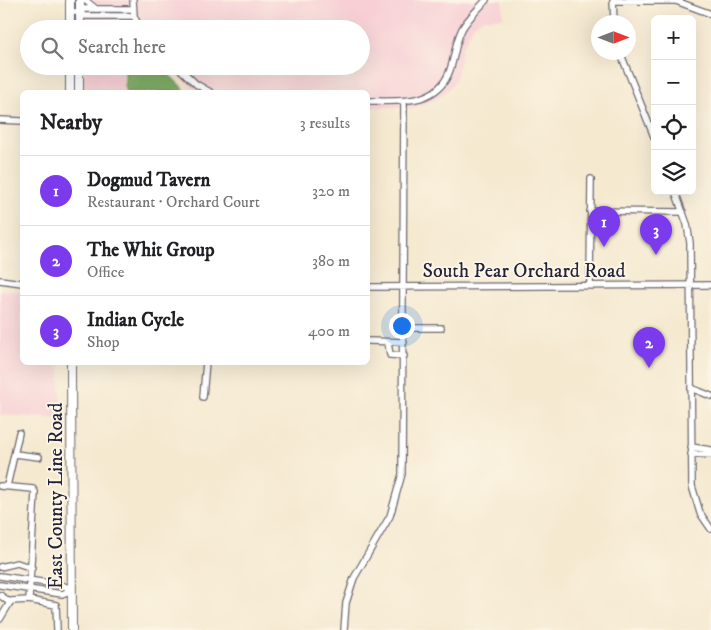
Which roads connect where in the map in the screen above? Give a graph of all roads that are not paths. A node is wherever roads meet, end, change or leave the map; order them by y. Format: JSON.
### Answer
{"nodes":[{"id":1,"x":70,"y":0,"type":"edge"},
{"id":2,"x":80,"y":0,"type":"edge"},
{"id":3,"x":85,"y":0,"type":"edge"},
{"id":4,"x":133,"y":0,"type":"edge"},
{"id":5,"x":486,"y":0,"type":"edge"},
{"id":6,"x":613,"y":0,"type":"edge"},
{"id":7,"x":96,"y":9,"type":"junction"},
{"id":8,"x":133,"y":9,"type":"junction"},
{"id":9,"x":70,"y":12,"type":"junction"},
{"id":10,"x":80,"y":12,"type":"junction"},
{"id":11,"x":711,"y":14,"type":"edge"},
{"id":12,"x":614,"y":15,"type":"edge"},
{"id":13,"x":95,"y":16,"type":"junction"},
{"id":14,"x":134,"y":16,"type":"junction"},
{"id":15,"x":70,"y":20,"type":"edge"},
{"id":16,"x":80,"y":20,"type":"edge"},
{"id":17,"x":88,"y":20,"type":"edge"},
{"id":18,"x":136,"y":20,"type":"edge"},
{"id":19,"x":623,"y":60,"type":"edge"},
{"id":20,"x":70,"y":75,"type":"edge"},
{"id":21,"x":79,"y":75,"type":"edge"},
{"id":22,"x":186,"y":75,"type":"edge"},
{"id":23,"x":70,"y":90,"type":"edge"},
{"id":24,"x":79,"y":90,"type":"edge"},
{"id":25,"x":206,"y":90,"type":"edge"},
{"id":26,"x":370,"y":101,"type":"edge"},
{"id":27,"x":404,"y":101,"type":"junction"},
{"id":28,"x":0,"y":120,"type":"edge"},
{"id":29,"x":20,"y":121,"type":"edge"},
{"id":30,"x":651,"y":129,"type":"edge"},
{"id":31,"x":590,"y":179,"type":"dead end"},
{"id":32,"x":677,"y":195,"type":"edge"},
{"id":33,"x":590,"y":211,"type":"junction"},
{"id":34,"x":683,"y":212,"type":"junction"},
{"id":35,"x":0,"y":280,"type":"edge"},
{"id":36,"x":20,"y":282,"type":"edge"},
{"id":37,"x":690,"y":285,"type":"junction"},
{"id":38,"x":711,"y":285,"type":"edge"},
{"id":39,"x":590,"y":286,"type":"junction"},
{"id":40,"x":370,"y":287,"type":"edge"},
{"id":41,"x":404,"y":287,"type":"junction"},
{"id":42,"x":404,"y":328,"type":"junction"},
{"id":43,"x":441,"y":328,"type":"dead end"},
{"id":44,"x":370,"y":341,"type":"edge"},
{"id":45,"x":404,"y":342,"type":"junction"},
{"id":46,"x":388,"y":343,"type":"junction"},
{"id":47,"x":404,"y":356,"type":"junction"},
{"id":48,"x":71,"y":365,"type":"edge"},
{"id":49,"x":206,"y":365,"type":"edge"},
{"id":50,"x":691,"y":388,"type":"junction"},
{"id":51,"x":711,"y":396,"type":"edge"},
{"id":52,"x":203,"y":397,"type":"dead end"},
{"id":53,"x":19,"y":433,"type":"dead end"},
{"id":54,"x":691,"y":447,"type":"junction"},
{"id":55,"x":710,"y":452,"type":"edge"},
{"id":56,"x":15,"y":454,"type":"junction"},
{"id":57,"x":691,"y":454,"type":"junction"},
{"id":58,"x":39,"y":457,"type":"dead end"},
{"id":59,"x":0,"y":486,"type":"edge"},
{"id":60,"x":7,"y":486,"type":"junction"},
{"id":61,"x":711,"y":529,"type":"edge"},
{"id":62,"x":0,"y":567,"type":"edge"},
{"id":63,"x":32,"y":568,"type":"junction"},
{"id":64,"x":0,"y":576,"type":"edge"},
{"id":65,"x":30,"y":581,"type":"junction"},
{"id":66,"x":0,"y":585,"type":"edge"},
{"id":67,"x":30,"y":589,"type":"junction"},
{"id":68,"x":72,"y":590,"type":"junction"},
{"id":69,"x":0,"y":595,"type":"edge"},
{"id":70,"x":29,"y":600,"type":"junction"},
{"id":71,"x":9,"y":602,"type":"junction"},
{"id":72,"x":0,"y":618,"type":"edge"},
{"id":73,"x":57,"y":630,"type":"edge"},
{"id":74,"x":72,"y":630,"type":"edge"},
{"id":75,"x":344,"y":630,"type":"edge"}],
"edges":[{"from":1,"to":9,"type":"main road"},
{"from":2,"to":10,"type":"main road"},
{"from":3,"to":7,"type":"street"},
{"from":4,"to":8,"type":"street"},
{"from":5,"to":27,"type":"street"},
{"from":6,"to":11,"type":"street"},
{"from":6,"to":12,"type":"street"},
{"from":7,"to":8,"type":"street"},
{"from":7,"to":10,"type":"street"},
{"from":8,"to":14,"type":"street"},
{"from":9,"to":10,"type":"street"},
{"from":9,"to":15,"type":"main road"},
{"from":10,"to":13,"type":"street"},
{"from":10,"to":16,"type":"main road"},
{"from":13,"to":14,"type":"street"},
{"from":13,"to":17,"type":"street"},
{"from":14,"to":18,"type":"street"},
{"from":19,"to":30,"type":"street"},
{"from":20,"to":23,"type":"main road"},
{"from":21,"to":24,"type":"main road"},
{"from":22,"to":25,"type":"street"},
{"from":26,"to":27,"type":"street"},
{"from":27,"to":41,"type":"street"},
{"from":28,"to":29,"type":"street"},
{"from":31,"to":33,"type":"street"},
{"from":32,"to":34,"type":"street"},
{"from":33,"to":34,"type":"street"},
{"from":33,"to":39,"type":"street"},
{"from":34,"to":37,"type":"street"},
{"from":35,"to":36,"type":"street"},
{"from":37,"to":38,"type":"street","name":"South Pear Orchard Road"},
{"from":37,"to":39,"type":"street","name":"South Pear Orchard Road"},
{"from":37,"to":50,"type":"street"},
{"from":39,"to":41,"type":"street","name":"South Pear Orchard Road"},
{"from":40,"to":41,"type":"street","name":"South Pear Orchard Road"},
{"from":41,"to":42,"type":"street"},
{"from":42,"to":43,"type":"street"},
{"from":42,"to":45,"type":"street"},
{"from":44,"to":46,"type":"street"},
{"from":45,"to":46,"type":"street"},
{"from":45,"to":47,"type":"street"},
{"from":46,"to":47,"type":"street"},
{"from":47,"to":75,"type":"street"},
{"from":48,"to":68,"type":"main road","name":"East County Line Road"},
{"from":49,"to":52,"type":"street"},
{"from":50,"to":51,"type":"street"},
{"from":50,"to":54,"type":"street"},
{"from":53,"to":56,"type":"street"},
{"from":54,"to":55,"type":"street"},
{"from":54,"to":57,"type":"street"},
{"from":55,"to":57,"type":"street"},
{"from":56,"to":58,"type":"street"},
{"from":56,"to":60,"type":"street"},
{"from":57,"to":61,"type":"street"},
{"from":59,"to":60,"type":"street"},
{"from":60,"to":63,"type":"street"},
{"from":62,"to":63,"type":"street"},
{"from":63,"to":65,"type":"street"},
{"from":64,"to":65,"type":"street"},
{"from":65,"to":67,"type":"street"},
{"from":65,"to":68,"type":"street"},
{"from":66,"to":67,"type":"street"},
{"from":67,"to":68,"type":"street"},
{"from":67,"to":70,"type":"street"},
{"from":68,"to":74,"type":"main road","name":"East County Line Road"},
{"from":69,"to":71,"type":"street"},
{"from":70,"to":71,"type":"street"},
{"from":70,"to":73,"type":"street"},
{"from":71,"to":72,"type":"street"}]}
